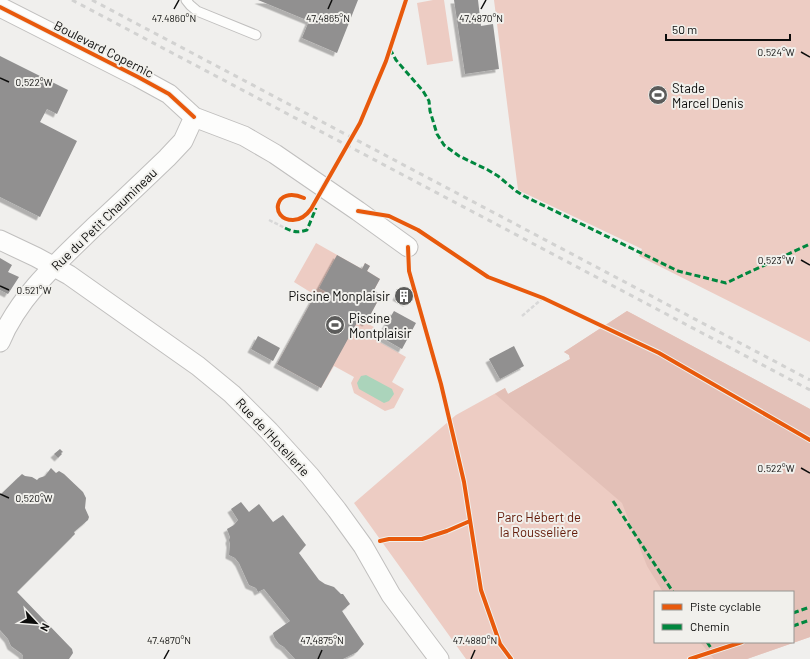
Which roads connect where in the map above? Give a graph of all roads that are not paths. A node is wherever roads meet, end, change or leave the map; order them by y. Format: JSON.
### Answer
{"nodes":[{"id":1,"x":186,"y":0,"type":"edge"},
{"id":2,"x":0,"y":7,"type":"edge"},
{"id":3,"x":256,"y":35,"type":"dead end"},
{"id":4,"x":194,"y":117,"type":"junction"},
{"id":5,"x":0,"y":240,"type":"edge"},
{"id":6,"x":408,"y":248,"type":"dead end"},
{"id":7,"x":54,"y":266,"type":"junction"},
{"id":8,"x":0,"y":342,"type":"edge"},
{"id":9,"x":439,"y":659,"type":"edge"}],
"edges":[{"from":1,"to":3,"type":"lane"},
{"from":2,"to":4,"type":"street","name":"Boulevard Copernic"},
{"from":4,"to":6,"type":"street","name":"Boulevard Copernic"},
{"from":4,"to":7,"type":"street","name":"Rue du Petit Chaumineau"},
{"from":5,"to":7,"type":"street","name":"Rue de l'Hotellerie"},
{"from":7,"to":8,"type":"street","name":"Rue du Petit Chaumineau"},
{"from":7,"to":9,"type":"street","name":"Rue de l'Hotellerie"}]}
